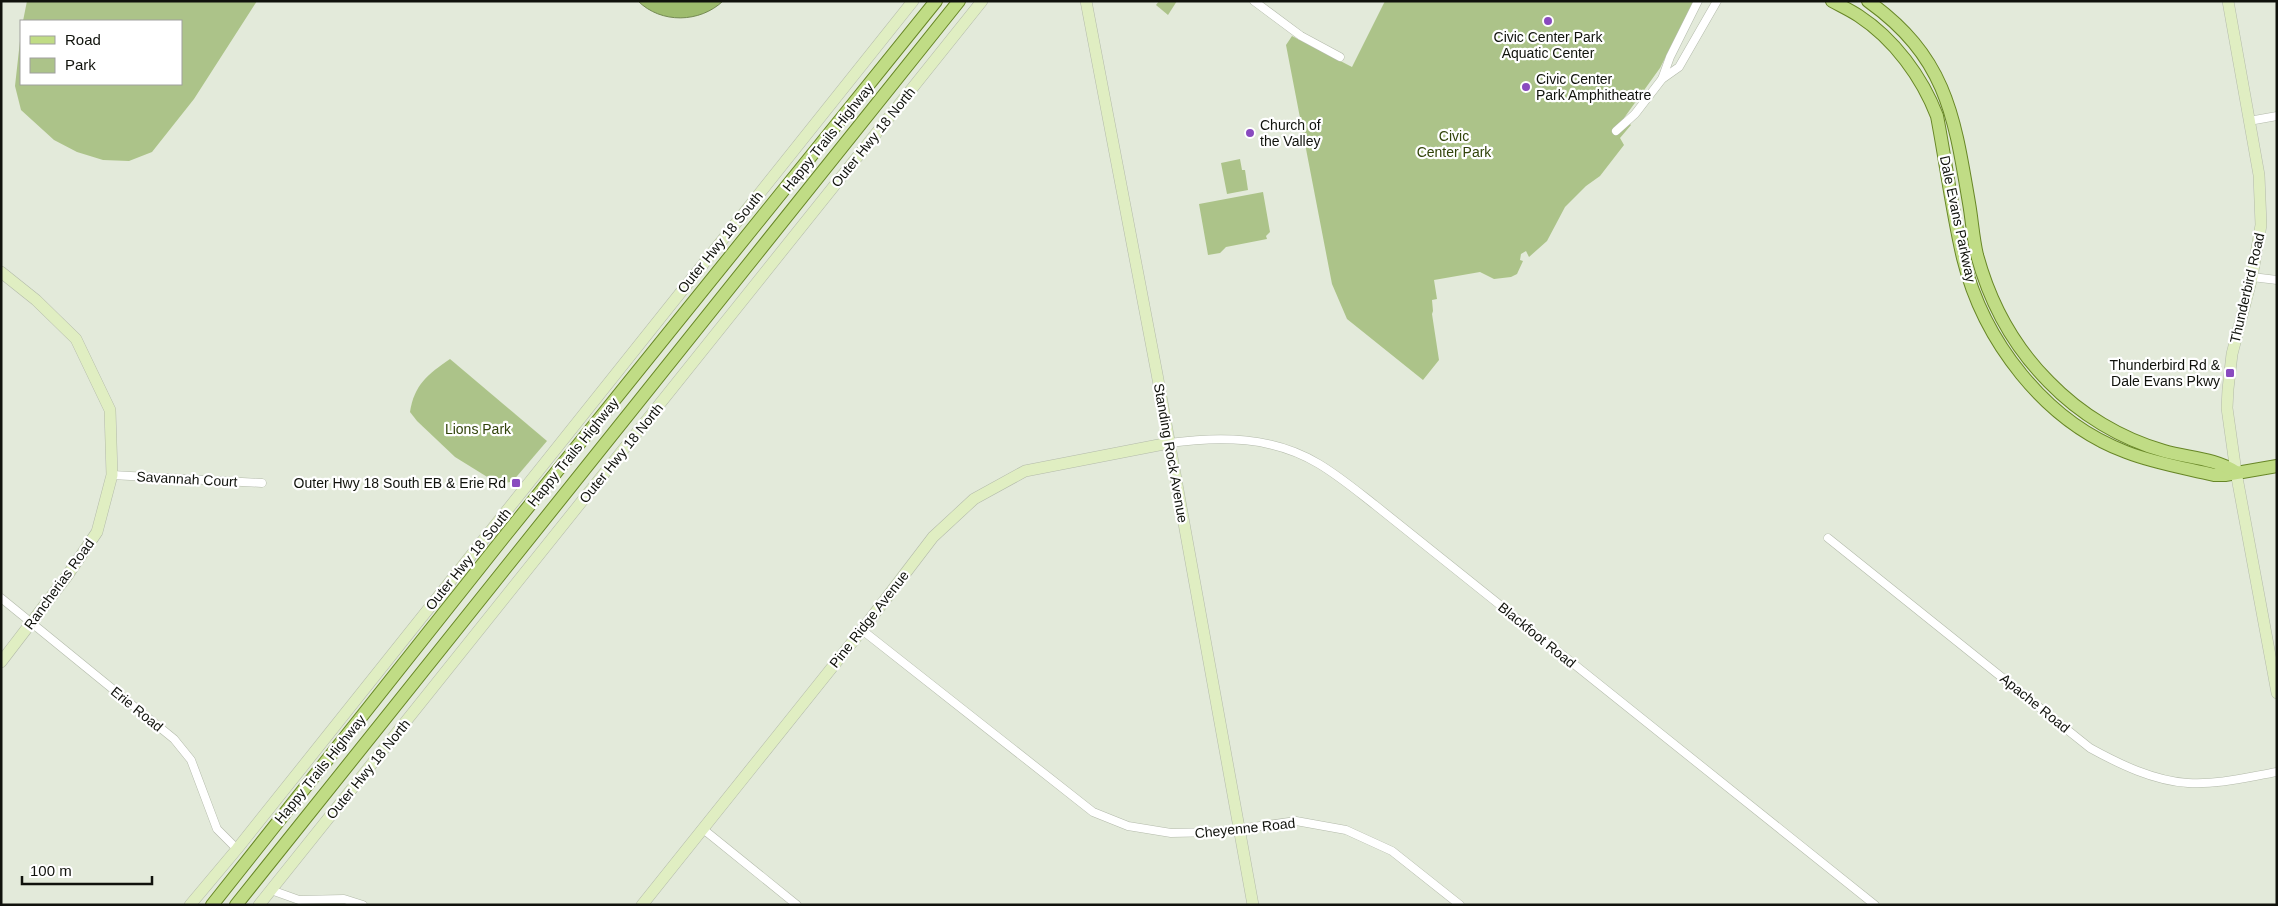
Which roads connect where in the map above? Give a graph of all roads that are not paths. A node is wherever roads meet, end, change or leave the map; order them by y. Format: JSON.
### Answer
{"nodes":[{"id":1,"x":913,"y":1,"type":"edge"},
{"id":2,"x":936,"y":1,"type":"edge"},
{"id":3,"x":959,"y":1,"type":"edge"},
{"id":4,"x":982,"y":1,"type":"edge"},
{"id":5,"x":1086,"y":1,"type":"edge"},
{"id":6,"x":1254,"y":1,"type":"edge"},
{"id":7,"x":1698,"y":1,"type":"edge"},
{"id":8,"x":1717,"y":1,"type":"edge"},
{"id":9,"x":1832,"y":1,"type":"edge"},
{"id":10,"x":1868,"y":1,"type":"edge"},
{"id":11,"x":2228,"y":1,"type":"edge"},
{"id":12,"x":1340,"y":56,"type":"dead end"},
{"id":13,"x":1662,"y":80,"type":"junction"},
{"id":14,"x":2277,"y":116,"type":"edge"},
{"id":15,"x":2249,"y":122,"type":"junction"},
{"id":16,"x":1616,"y":131,"type":"dead end"},
{"id":17,"x":1,"y":272,"type":"edge"},
{"id":18,"x":2252,"y":276,"type":"junction"},
{"id":19,"x":2277,"y":280,"type":"edge"},
{"id":20,"x":1169,"y":443,"type":"junction"},
{"id":21,"x":2277,"y":466,"type":"edge"},
{"id":22,"x":2236,"y":472,"type":"junction"},
{"id":23,"x":112,"y":475,"type":"junction"},
{"id":24,"x":262,"y":483,"type":"dead end"},
{"id":25,"x":1828,"y":538,"type":"dead end"},
{"id":26,"x":1,"y":598,"type":"edge"},
{"id":27,"x":32,"y":622,"type":"junction"},
{"id":28,"x":862,"y":630,"type":"junction"},
{"id":29,"x":1,"y":662,"type":"edge"},
{"id":30,"x":2277,"y":693,"type":"edge"},
{"id":31,"x":2277,"y":772,"type":"edge"},
{"id":32,"x":703,"y":829,"type":"junction"},
{"id":33,"x":1239,"y":829,"type":"junction"},
{"id":34,"x":237,"y":849,"type":"junction"},
{"id":35,"x":271,"y":890,"type":"junction"},
{"id":36,"x":190,"y":905,"type":"edge"},
{"id":37,"x":212,"y":905,"type":"edge"},
{"id":38,"x":236,"y":905,"type":"edge"},
{"id":39,"x":259,"y":905,"type":"edge"},
{"id":40,"x":363,"y":905,"type":"edge"},
{"id":41,"x":642,"y":905,"type":"edge"},
{"id":42,"x":797,"y":905,"type":"edge"},
{"id":43,"x":1253,"y":905,"type":"edge"},
{"id":44,"x":1460,"y":905,"type":"edge"},
{"id":45,"x":1875,"y":905,"type":"edge"}],
"edges":[{"from":1,"to":34,"type":"street","name":"Outer Hwy 18 South"},
{"from":2,"to":37,"type":"main road","name":"Happy Trails Highway"},
{"from":3,"to":38,"type":"main road","name":"Happy Trails Highway"},
{"from":4,"to":35,"type":"street","name":"Outer Hwy 18 North"},
{"from":5,"to":20,"type":"street","name":"Standing Rock Avenue"},
{"from":6,"to":12,"type":"street"},
{"from":7,"to":13,"type":"street"},
{"from":8,"to":13,"type":"street"},
{"from":9,"to":22,"type":"main road","name":"Dale Evans Parkway"},
{"from":10,"to":22,"type":"main road","name":"Dale Evans Parkway"},
{"from":11,"to":15,"type":"street","name":"Thunderbird Road"},
{"from":13,"to":16,"type":"street"},
{"from":14,"to":15,"type":"street"},
{"from":15,"to":18,"type":"street","name":"Thunderbird Road"},
{"from":17,"to":23,"type":"street","name":"Rancherias Road"},
{"from":18,"to":19,"type":"street"},
{"from":18,"to":22,"type":"street","name":"Thunderbird Road"},
{"from":20,"to":28,"type":"street","name":"Pine Ridge Avenue"},
{"from":20,"to":33,"type":"street","name":"Standing Rock Avenue"},
{"from":20,"to":45,"type":"street","name":"Blackfoot Road"},
{"from":21,"to":22,"type":"main road","name":"Dale Evans Parkway"},
{"from":22,"to":30,"type":"street","name":"Thunderbird Road"},
{"from":23,"to":24,"type":"street","name":"Savannah Court"},
{"from":23,"to":27,"type":"street","name":"Rancherias Road"},
{"from":25,"to":31,"type":"street","name":"Apache Road"},
{"from":26,"to":27,"type":"street","name":"Erie Road"},
{"from":27,"to":29,"type":"street","name":"Rancherias Road"},
{"from":27,"to":34,"type":"street","name":"Erie Road"},
{"from":28,"to":32,"type":"street","name":"Pine Ridge Avenue"},
{"from":28,"to":33,"type":"street","name":"Cheyenne Road"},
{"from":32,"to":41,"type":"street","name":"Pine Ridge Avenue"},
{"from":32,"to":42,"type":"street"},
{"from":33,"to":43,"type":"street","name":"Standing Rock Avenue"},
{"from":33,"to":44,"type":"street","name":"Cheyenne Road"},
{"from":34,"to":36,"type":"street","name":"Outer Hwy 18 South"},
{"from":35,"to":39,"type":"street","name":"Outer Hwy 18 North"},
{"from":35,"to":40,"type":"street"}]}
